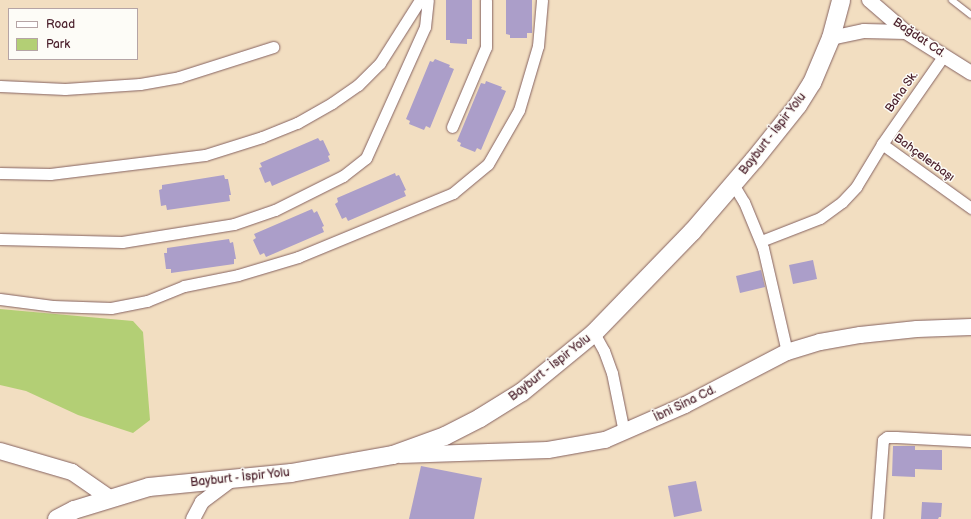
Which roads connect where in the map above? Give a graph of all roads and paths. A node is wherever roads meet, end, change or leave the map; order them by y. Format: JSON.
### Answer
{"nodes":[{"id":1,"x":420,"y":0,"type":"edge"},
{"id":2,"x":428,"y":0,"type":"edge"},
{"id":3,"x":486,"y":0,"type":"edge"},
{"id":4,"x":542,"y":0,"type":"edge"},
{"id":5,"x":841,"y":0,"type":"edge"},
{"id":6,"x":869,"y":0,"type":"edge"},
{"id":7,"x":952,"y":0,"type":"edge"},
{"id":8,"x":971,"y":15,"type":"edge"},
{"id":9,"x":906,"y":32,"type":"junction"},
{"id":10,"x":831,"y":38,"type":"junction"},
{"id":11,"x":273,"y":47,"type":"dead end"},
{"id":12,"x":944,"y":55,"type":"junction"},
{"id":13,"x":970,"y":70,"type":"edge"},
{"id":14,"x":0,"y":86,"type":"edge"},
{"id":15,"x":452,"y":127,"type":"dead end"},
{"id":16,"x":882,"y":144,"type":"junction"},
{"id":17,"x":0,"y":173,"type":"edge"},
{"id":18,"x":733,"y":184,"type":"junction"},
{"id":19,"x":971,"y":208,"type":"edge"},
{"id":20,"x":0,"y":239,"type":"edge"},
{"id":21,"x":761,"y":241,"type":"junction"},
{"id":22,"x":0,"y":299,"type":"edge"},
{"id":23,"x":971,"y":327,"type":"edge"},
{"id":24,"x":594,"y":333,"type":"junction"},
{"id":25,"x":787,"y":352,"type":"junction"},
{"id":26,"x":624,"y":432,"type":"junction"},
{"id":27,"x":971,"y":441,"type":"edge"},
{"id":28,"x":0,"y":451,"type":"edge"},
{"id":29,"x":393,"y":455,"type":"junction"},
{"id":30,"x":232,"y":479,"type":"junction"},
{"id":31,"x":111,"y":499,"type":"junction"},
{"id":32,"x":57,"y":519,"type":"edge"},
{"id":33,"x":193,"y":519,"type":"edge"},
{"id":34,"x":877,"y":519,"type":"edge"}],
"edges":[{"from":1,"to":17,"type":"street"},
{"from":2,"to":20,"type":"street"},
{"from":3,"to":15,"type":"street"},
{"from":4,"to":22,"type":"street"},
{"from":5,"to":10,"type":"main road","name":"Bayburt - İspir Yolu"},
{"from":6,"to":9,"type":"street","name":"Bağdat Cd."},
{"from":7,"to":8,"type":"lane"},
{"from":9,"to":10,"type":"street"},
{"from":9,"to":12,"type":"street","name":"Bağdat Cd."},
{"from":10,"to":18,"type":"main road","name":"Bayburt - İspir Yolu"},
{"from":11,"to":14,"type":"street"},
{"from":12,"to":13,"type":"street","name":"Bağdat Cd."},
{"from":12,"to":16,"type":"street","name":"Baha Sk."},
{"from":16,"to":19,"type":"street","name":"Bahçelerbaşı"},
{"from":16,"to":21,"type":"street","name":"Baha Sk."},
{"from":18,"to":21,"type":"street"},
{"from":18,"to":24,"type":"main road","name":"Bayburt - İspir Yolu"},
{"from":21,"to":25,"type":"street"},
{"from":23,"to":25,"type":"main road","name":"İbni Sina Cd."},
{"from":24,"to":26,"type":"street"},
{"from":24,"to":29,"type":"main road","name":"Bayburt - İspir Yolu"},
{"from":25,"to":26,"type":"main road","name":"İbni Sina Cd."},
{"from":26,"to":29,"type":"main road","name":"İbni Sina Cd."},
{"from":27,"to":34,"type":"street"},
{"from":28,"to":31,"type":"main road"},
{"from":29,"to":30,"type":"main road","name":"Bayburt - İspir Yolu"},
{"from":30,"to":31,"type":"main road","name":"Bayburt - İspir Yolu"},
{"from":30,"to":33,"type":"street"},
{"from":31,"to":32,"type":"main road","name":"Bayburt - İspir Yolu"}]}
